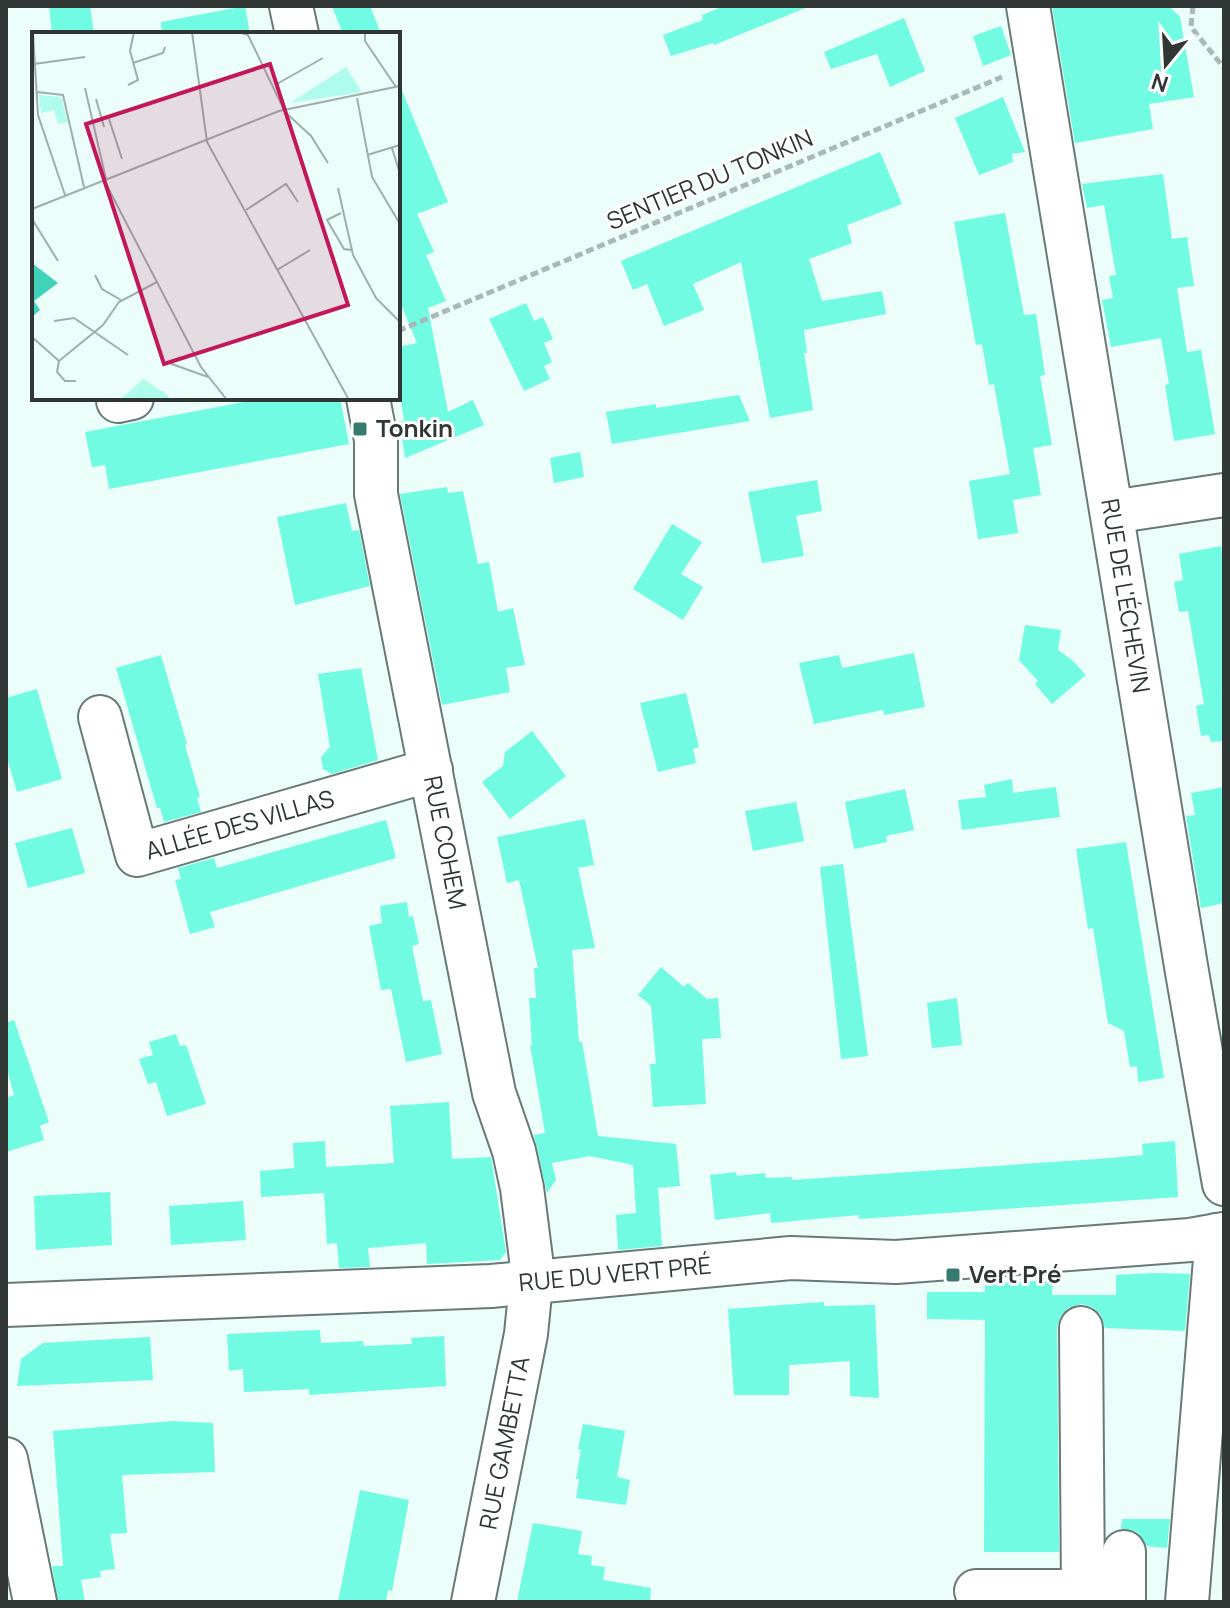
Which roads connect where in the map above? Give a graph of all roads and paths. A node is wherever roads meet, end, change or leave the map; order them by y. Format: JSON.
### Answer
{"nodes":[{"id":1,"x":291,"y":6,"type":"edge"},
{"id":2,"x":1028,"y":6,"type":"edge"},
{"id":3,"x":1193,"y":6,"type":"edge"},
{"id":4,"x":297,"y":32,"type":"edge"},
{"id":5,"x":1036,"y":62,"type":"junction"},
{"id":6,"x":1224,"y":68,"type":"edge"},
{"id":7,"x":400,"y":330,"type":"edge"},
{"id":8,"x":368,"y":400,"type":"edge"},
{"id":9,"x":1224,"y":495,"type":"edge"},
{"id":10,"x":1112,"y":512,"type":"junction"},
{"id":11,"x":100,"y":717,"type":"dead end"},
{"id":12,"x":431,"y":770,"type":"junction"},
{"id":13,"x":1224,"y":1184,"type":"edge"},
{"id":14,"x":1220,"y":1235,"type":"edge"},
{"id":15,"x":531,"y":1284,"type":"junction"},
{"id":16,"x":6,"y":1305,"type":"edge"},
{"id":17,"x":1081,"y":1328,"type":"dead end"},
{"id":18,"x":7,"y":1469,"type":"edge"},
{"id":19,"x":1124,"y":1582,"type":"edge"},
{"id":20,"x":976,"y":1591,"type":"dead end"},
{"id":21,"x":1083,"y":1591,"type":"junction"},
{"id":22,"x":35,"y":1602,"type":"edge"},
{"id":23,"x":473,"y":1602,"type":"edge"},
{"id":24,"x":1187,"y":1602,"type":"edge"}],
"edges":[{"from":1,"to":4,"type":"street"},
{"from":2,"to":5,"type":"street","name":"RUE DE L'ÉCHEVIN"},
{"from":3,"to":6,"type":"path"},
{"from":5,"to":7,"type":"path","name":"SENTIER DU TONKIN"},
{"from":5,"to":10,"type":"street","name":"RUE DE L'ÉCHEVIN"},
{"from":8,"to":12,"type":"street","name":"RUE COHEM"},
{"from":9,"to":10,"type":"street"},
{"from":10,"to":13,"type":"street","name":"RUE DE L'ÉCHEVIN"},
{"from":11,"to":12,"type":"street","name":"ALLÉE DES VILLAS"},
{"from":12,"to":15,"type":"street","name":"RUE COHEM"},
{"from":14,"to":15,"type":"street","name":"RUE DU VERT PRÉ"},
{"from":14,"to":24,"type":"street"},
{"from":15,"to":16,"type":"street","name":"RUE DU VERT PRÉ"},
{"from":15,"to":23,"type":"street","name":"RUE GAMBETTA"},
{"from":17,"to":21,"type":"street"},
{"from":18,"to":22,"type":"street"},
{"from":19,"to":21,"type":"street"},
{"from":20,"to":21,"type":"street"}]}
